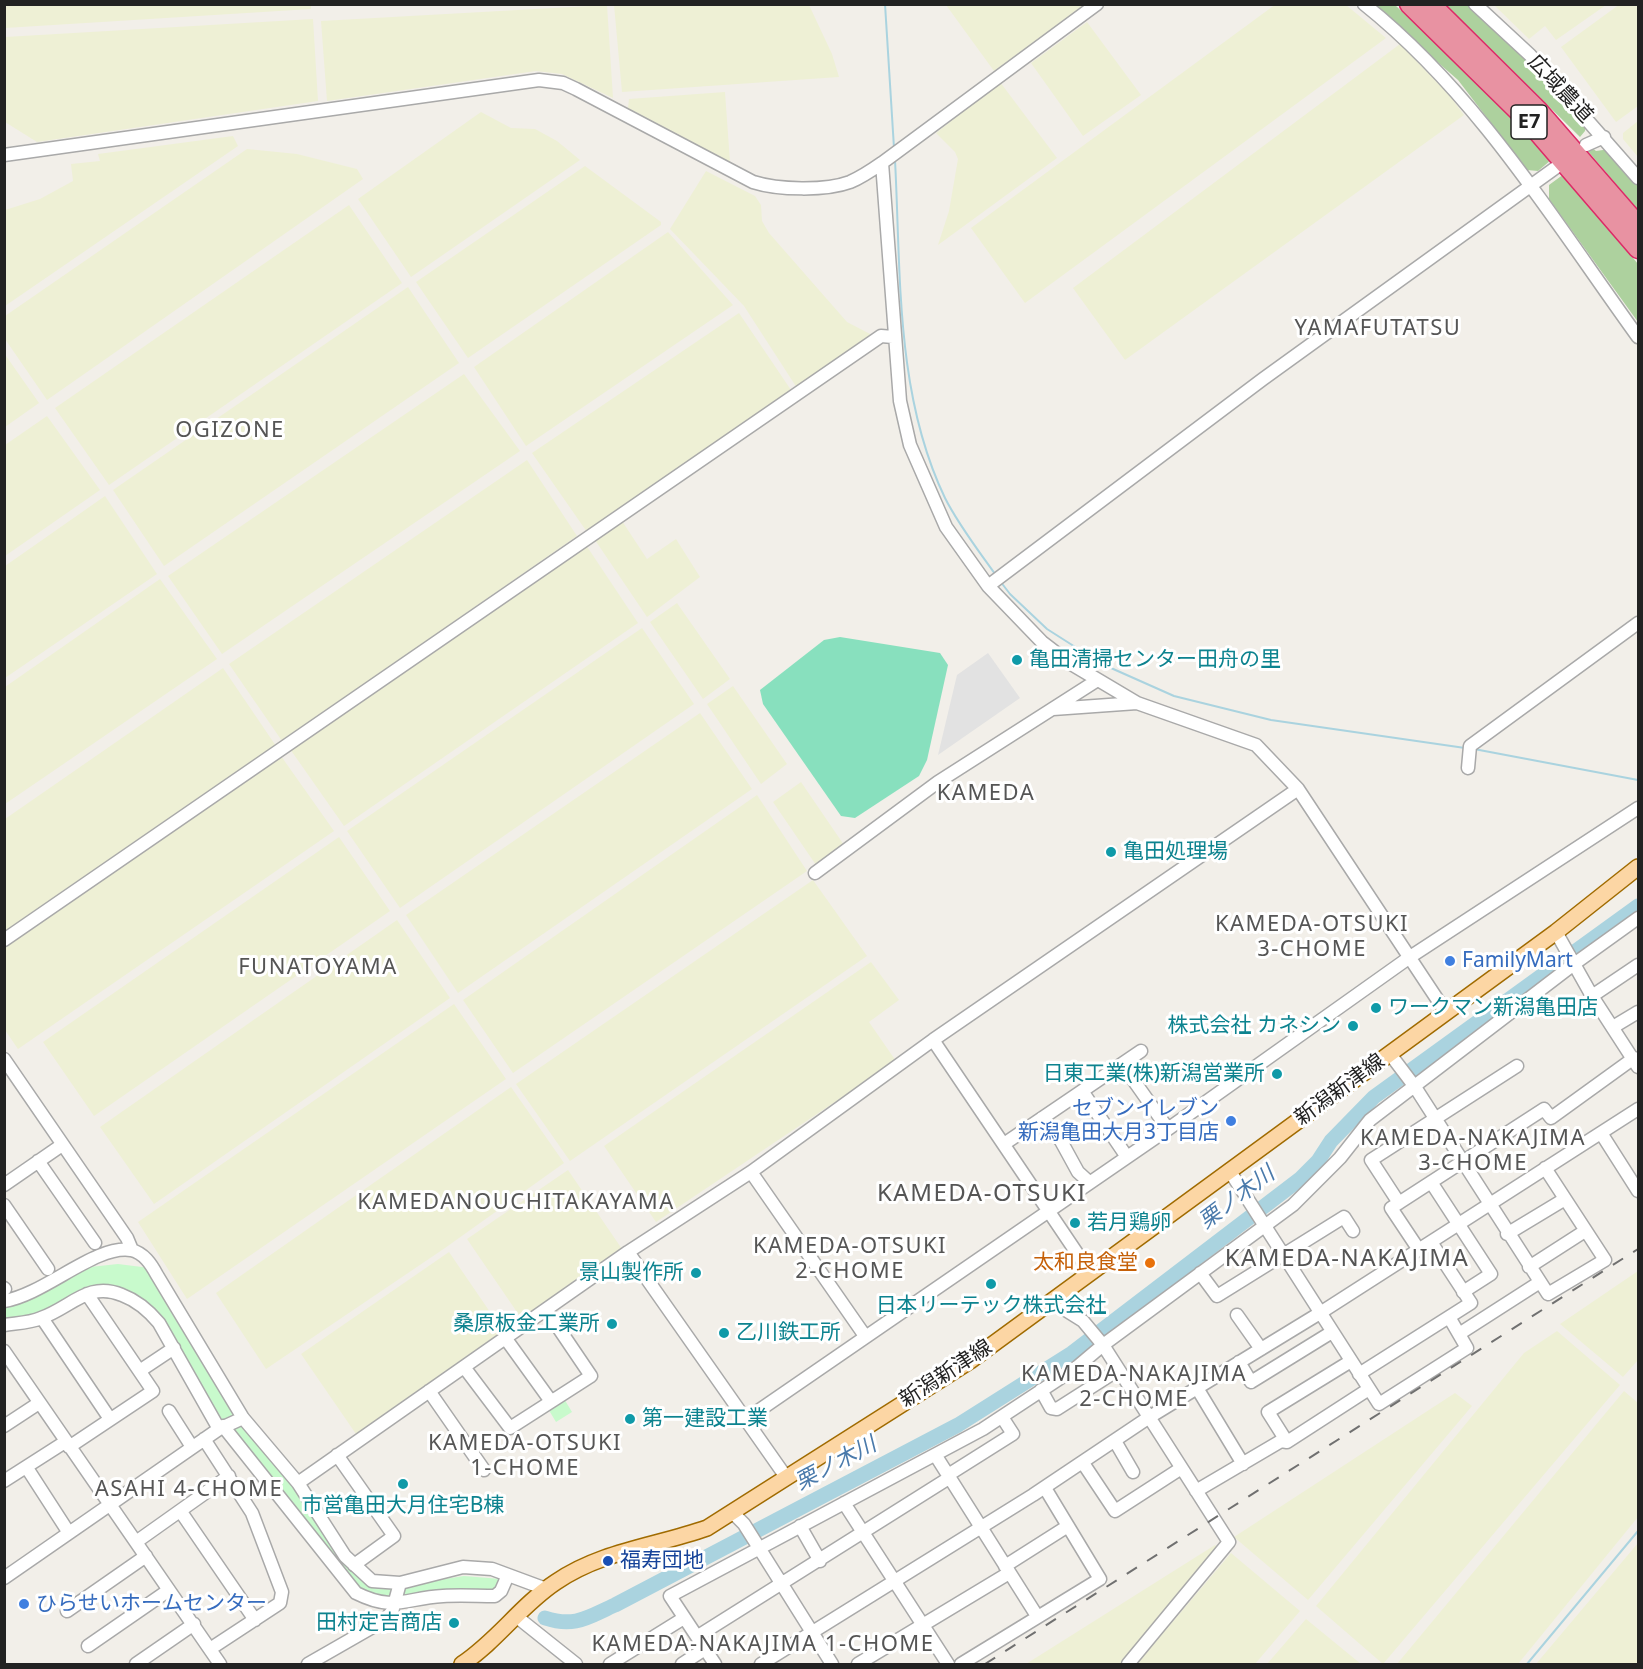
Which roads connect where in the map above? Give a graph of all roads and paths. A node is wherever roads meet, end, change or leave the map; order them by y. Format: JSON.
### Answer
{"nodes":[{"id":1,"x":1096,"y":4,"type":"edge"},
{"id":2,"x":1364,"y":4,"type":"edge"},
{"id":3,"x":1409,"y":4,"type":"edge"},
{"id":4,"x":1431,"y":4,"type":"edge"},
{"id":5,"x":1475,"y":4,"type":"edge"},
{"id":6,"x":1604,"y":137,"type":"junction"},
{"id":7,"x":1586,"y":145,"type":"dead end"},
{"id":8,"x":4,"y":155,"type":"edge"},
{"id":9,"x":885,"y":160,"type":"junction"},
{"id":10,"x":1558,"y":166,"type":"dead end"},
{"id":11,"x":1638,"y":178,"type":"edge"},
{"id":12,"x":1531,"y":187,"type":"junction"},
{"id":13,"x":1638,"y":225,"type":"edge"},
{"id":14,"x":1638,"y":249,"type":"edge"},
{"id":15,"x":1638,"y":337,"type":"edge"},
{"id":16,"x":893,"y":338,"type":"junction"},
{"id":17,"x":990,"y":584,"type":"junction"},
{"id":18,"x":1638,"y":623,"type":"edge"},
{"id":19,"x":1096,"y":681,"type":"junction"},
{"id":20,"x":1137,"y":703,"type":"junction"},
{"id":21,"x":1052,"y":709,"type":"junction"},
{"id":22,"x":1468,"y":768,"type":"dead end"},
{"id":23,"x":1298,"y":789,"type":"junction"},
{"id":24,"x":1638,"y":808,"type":"edge"},
{"id":25,"x":1638,"y":867,"type":"edge"},
{"id":26,"x":815,"y":873,"type":"dead end"},
{"id":27,"x":1638,"y":918,"type":"edge"},
{"id":28,"x":1556,"y":932,"type":"junction"},
{"id":29,"x":4,"y":940,"type":"edge"},
{"id":30,"x":1410,"y":957,"type":"junction"},
{"id":31,"x":1574,"y":964,"type":"junction"},
{"id":32,"x":1638,"y":965,"type":"edge"},
{"id":33,"x":1592,"y":996,"type":"junction"},
{"id":34,"x":1445,"y":1011,"type":"junction"},
{"id":35,"x":1638,"y":1012,"type":"edge"},
{"id":36,"x":1612,"y":1027,"type":"junction"},
{"id":37,"x":933,"y":1040,"type":"junction"},
{"id":38,"x":1142,"y":1051,"type":"dead end"},
{"id":39,"x":1390,"y":1054,"type":"junction"},
{"id":40,"x":4,"y":1059,"type":"edge"},
{"id":41,"x":1636,"y":1061,"type":"edge"},
{"id":42,"x":1122,"y":1064,"type":"junction"},
{"id":43,"x":1517,"y":1066,"type":"dead end"},
{"id":44,"x":1415,"y":1088,"type":"junction"},
{"id":45,"x":1082,"y":1091,"type":"junction"},
{"id":46,"x":1638,"y":1108,"type":"edge"},
{"id":47,"x":1042,"y":1118,"type":"junction"},
{"id":48,"x":1435,"y":1120,"type":"junction"},
{"id":49,"x":1168,"y":1129,"type":"junction"},
{"id":50,"x":1601,"y":1133,"type":"junction"},
{"id":51,"x":1004,"y":1144,"type":"junction"},
{"id":52,"x":62,"y":1145,"type":"junction"},
{"id":53,"x":1127,"y":1156,"type":"junction"},
{"id":54,"x":38,"y":1161,"type":"junction"},
{"id":55,"x":1462,"y":1162,"type":"junction"},
{"id":56,"x":1545,"y":1168,"type":"junction"},
{"id":57,"x":1229,"y":1170,"type":"junction"},
{"id":58,"x":751,"y":1172,"type":"junction"},
{"id":59,"x":7,"y":1179,"type":"edge"},
{"id":60,"x":1089,"y":1182,"type":"junction"},
{"id":61,"x":1431,"y":1182,"type":"junction"},
{"id":62,"x":1638,"y":1191,"type":"edge"},
{"id":63,"x":1565,"y":1199,"type":"junction"},
{"id":64,"x":1399,"y":1203,"type":"junction"},
{"id":65,"x":1489,"y":1204,"type":"junction"},
{"id":66,"x":4,"y":1205,"type":"edge"},
{"id":67,"x":1048,"y":1210,"type":"junction"},
{"id":68,"x":1264,"y":1225,"type":"junction"},
{"id":69,"x":1458,"y":1225,"type":"junction"},
{"id":70,"x":1353,"y":1231,"type":"dead end"},
{"id":71,"x":1586,"y":1231,"type":"junction"},
{"id":72,"x":1507,"y":1234,"type":"junction"},
{"id":73,"x":1431,"y":1242,"type":"junction"},
{"id":74,"x":95,"y":1243,"type":"dead end"},
{"id":75,"x":132,"y":1250,"type":"junction"},
{"id":76,"x":1419,"y":1250,"type":"junction"},
{"id":77,"x":628,"y":1252,"type":"junction"},
{"id":78,"x":1283,"y":1256,"type":"junction"},
{"id":79,"x":1529,"y":1267,"type":"junction"},
{"id":80,"x":48,"y":1269,"type":"dead end"},
{"id":81,"x":1089,"y":1271,"type":"junction"},
{"id":82,"x":1200,"y":1273,"type":"junction"},
{"id":83,"x":1540,"y":1282,"type":"junction"},
{"id":84,"x":1463,"y":1292,"type":"junction"},
{"id":85,"x":5,"y":1293,"type":"edge"},
{"id":86,"x":87,"y":1294,"type":"junction"},
{"id":87,"x":1051,"y":1301,"type":"junction"},
{"id":88,"x":547,"y":1311,"type":"junction"},
{"id":89,"x":1320,"y":1313,"type":"junction"},
{"id":90,"x":1237,"y":1315,"type":"dead end"},
{"id":91,"x":1449,"y":1317,"type":"junction"},
{"id":92,"x":42,"y":1318,"type":"junction"},
{"id":93,"x":4,"y":1325,"type":"edge"},
{"id":94,"x":1332,"y":1332,"type":"junction"},
{"id":95,"x":1459,"y":1334,"type":"junction"},
{"id":96,"x":865,"y":1336,"type":"junction"},
{"id":97,"x":506,"y":1339,"type":"junction"},
{"id":98,"x":1102,"y":1345,"type":"junction"},
{"id":99,"x":174,"y":1348,"type":"junction"},
{"id":100,"x":1261,"y":1349,"type":"junction"},
{"id":101,"x":7,"y":1359,"type":"edge"},
{"id":102,"x":1351,"y":1361,"type":"junction"},
{"id":103,"x":1239,"y":1362,"type":"junction"},
{"id":104,"x":464,"y":1367,"type":"junction"},
{"id":105,"x":141,"y":1370,"type":"junction"},
{"id":106,"x":1118,"y":1370,"type":"junction"},
{"id":107,"x":1359,"y":1374,"type":"junction"},
{"id":108,"x":1197,"y":1388,"type":"junction"},
{"id":109,"x":1370,"y":1389,"type":"junction"},
{"id":110,"x":1041,"y":1390,"type":"junction"},
{"id":111,"x":429,"y":1391,"type":"junction"},
{"id":112,"x":550,"y":1401,"type":"junction"},
{"id":113,"x":39,"y":1403,"type":"junction"},
{"id":114,"x":169,"y":1411,"type":"dead end"},
{"id":115,"x":1002,"y":1417,"type":"junction"},
{"id":116,"x":243,"y":1418,"type":"junction"},
{"id":117,"x":1148,"y":1418,"type":"junction"},
{"id":118,"x":110,"y":1419,"type":"junction"},
{"id":119,"x":745,"y":1420,"type":"junction"},
{"id":120,"x":4,"y":1426,"type":"edge"},
{"id":121,"x":221,"y":1428,"type":"junction"},
{"id":122,"x":204,"y":1439,"type":"junction"},
{"id":123,"x":1115,"y":1441,"type":"junction"},
{"id":124,"x":1287,"y":1442,"type":"junction"},
{"id":125,"x":67,"y":1444,"type":"junction"},
{"id":126,"x":192,"y":1447,"type":"junction"},
{"id":127,"x":337,"y":1455,"type":"junction"},
{"id":128,"x":936,"y":1456,"type":"junction"},
{"id":129,"x":1083,"y":1463,"type":"junction"},
{"id":130,"x":1243,"y":1464,"type":"junction"},
{"id":131,"x":27,"y":1468,"type":"junction"},
{"id":132,"x":1180,"y":1469,"type":"junction"},
{"id":133,"x":484,"y":1470,"type":"dead end"},
{"id":134,"x":1133,"y":1472,"type":"dead end"},
{"id":135,"x":229,"y":1476,"type":"junction"},
{"id":136,"x":786,"y":1477,"type":"junction"},
{"id":137,"x":949,"y":1477,"type":"junction"},
{"id":138,"x":4,"y":1481,"type":"edge"},
{"id":139,"x":298,"y":1483,"type":"junction"},
{"id":140,"x":1045,"y":1488,"type":"junction"},
{"id":141,"x":1196,"y":1491,"type":"junction"},
{"id":142,"x":844,"y":1503,"type":"junction"},
{"id":143,"x":110,"y":1505,"type":"junction"},
{"id":144,"x":181,"y":1512,"type":"junction"},
{"id":145,"x":738,"y":1518,"type":"junction"},
{"id":146,"x":1068,"y":1526,"type":"junction"},
{"id":147,"x":800,"y":1527,"type":"junction"},
{"id":148,"x":981,"y":1528,"type":"junction"},
{"id":149,"x":863,"y":1532,"type":"junction"},
{"id":150,"x":69,"y":1533,"type":"junction"},
{"id":151,"x":136,"y":1542,"type":"junction"},
{"id":152,"x":756,"y":1544,"type":"junction"},
{"id":153,"x":146,"y":1556,"type":"junction"},
{"id":154,"x":820,"y":1561,"type":"junction"},
{"id":155,"x":354,"y":1565,"type":"junction"},
{"id":156,"x":1007,"y":1569,"type":"junction"},
{"id":157,"x":508,"y":1575,"type":"junction"},
{"id":158,"x":4,"y":1578,"type":"edge"},
{"id":159,"x":895,"y":1581,"type":"junction"},
{"id":160,"x":400,"y":1583,"type":"junction"},
{"id":161,"x":783,"y":1585,"type":"junction"},
{"id":162,"x":546,"y":1589,"type":"junction"},
{"id":163,"x":169,"y":1590,"type":"junction"},
{"id":164,"x":394,"y":1605,"type":"junction"},
{"id":165,"x":67,"y":1611,"type":"dead end"},
{"id":166,"x":1037,"y":1616,"type":"junction"},
{"id":167,"x":517,"y":1617,"type":"junction"},
{"id":168,"x":684,"y":1618,"type":"junction"},
{"id":169,"x":255,"y":1620,"type":"junction"},
{"id":170,"x":194,"y":1624,"type":"junction"},
{"id":171,"x":922,"y":1624,"type":"junction"},
{"id":172,"x":812,"y":1633,"type":"junction"},
{"id":173,"x":698,"y":1636,"type":"junction"},
{"id":174,"x":88,"y":1646,"type":"dead end"},
{"id":175,"x":210,"y":1649,"type":"junction"},
{"id":176,"x":705,"y":1650,"type":"junction"},
{"id":177,"x":136,"y":1665,"type":"edge"},
{"id":178,"x":220,"y":1665,"type":"edge"},
{"id":179,"x":308,"y":1665,"type":"edge"},
{"id":180,"x":462,"y":1665,"type":"edge"},
{"id":181,"x":576,"y":1665,"type":"edge"},
{"id":182,"x":610,"y":1665,"type":"edge"},
{"id":183,"x":682,"y":1665,"type":"edge"},
{"id":184,"x":715,"y":1665,"type":"edge"},
{"id":185,"x":761,"y":1665,"type":"edge"},
{"id":186,"x":832,"y":1665,"type":"edge"},
{"id":187,"x":858,"y":1665,"type":"edge"},
{"id":188,"x":948,"y":1665,"type":"edge"},
{"id":189,"x":960,"y":1665,"type":"edge"},
{"id":190,"x":1128,"y":1665,"type":"edge"}],
"edges":[{"from":1,"to":9,"type":"street"},
{"from":2,"to":12,"type":"street"},
{"from":3,"to":14,"type":"highway","number":"E7"},
{"from":4,"to":13,"type":"highway","number":"E7"},
{"from":5,"to":6,"type":"street","name":"広域農道"},
{"from":6,"to":7,"type":"street"},
{"from":6,"to":11,"type":"street","name":"広域農道"},
{"from":8,"to":9,"type":"street"},
{"from":9,"to":16,"type":"street"},
{"from":10,"to":12,"type":"street"},
{"from":12,"to":15,"type":"street"},
{"from":12,"to":17,"type":"street"},
{"from":16,"to":17,"type":"street"},
{"from":16,"to":29,"type":"street"},
{"from":17,"to":19,"type":"street"},
{"from":18,"to":22,"type":"street"},
{"from":19,"to":20,"type":"street"},
{"from":19,"to":21,"type":"street"},
{"from":20,"to":21,"type":"street"},
{"from":20,"to":23,"type":"street"},
{"from":21,"to":26,"type":"street"},
{"from":23,"to":30,"type":"street"},
{"from":23,"to":37,"type":"street"},
{"from":24,"to":30,"type":"street"},
{"from":25,"to":28,"type":"main road","name":"新潟新津線"},
{"from":27,"to":31,"type":"street"},
{"from":28,"to":31,"type":"street"},
{"from":28,"to":34,"type":"main road","name":"新潟新津線"},
{"from":30,"to":34,"type":"street"},
{"from":30,"to":49,"type":"street"},
{"from":31,"to":33,"type":"street"},
{"from":31,"to":44,"type":"street"},
{"from":32,"to":33,"type":"street"},
{"from":33,"to":36,"type":"street"},
{"from":34,"to":39,"type":"main road","name":"新潟新津線"},
{"from":35,"to":36,"type":"street"},
{"from":36,"to":41,"type":"street"},
{"from":37,"to":51,"type":"street"},
{"from":37,"to":58,"type":"street"},
{"from":38,"to":42,"type":"street"},
{"from":39,"to":44,"type":"street"},
{"from":39,"to":57,"type":"main road","name":"新潟新津線"},
{"from":40,"to":52,"type":"street"},
{"from":41,"to":55,"type":"street"},
{"from":42,"to":45,"type":"street"},
{"from":42,"to":49,"type":"street"},
{"from":43,"to":48,"type":"street"},
{"from":44,"to":48,"type":"street"},
{"from":44,"to":68,"type":"street"},
{"from":45,"to":47,"type":"street"},
{"from":45,"to":53,"type":"street"},
{"from":46,"to":50,"type":"street"},
{"from":47,"to":51,"type":"street"},
{"from":47,"to":60,"type":"street"},
{"from":48,"to":55,"type":"street"},
{"from":48,"to":64,"type":"street"},
{"from":49,"to":53,"type":"street"},
{"from":50,"to":56,"type":"street"},
{"from":50,"to":62,"type":"street"},
{"from":51,"to":67,"type":"street"},
{"from":52,"to":54,"type":"street"},
{"from":52,"to":75,"type":"street"},
{"from":53,"to":60,"type":"street"},
{"from":54,"to":59,"type":"street"},
{"from":54,"to":74,"type":"street"},
{"from":55,"to":61,"type":"street"},
{"from":55,"to":65,"type":"street"},
{"from":56,"to":63,"type":"street"},
{"from":56,"to":65,"type":"street"},
{"from":57,"to":68,"type":"street"},
{"from":57,"to":81,"type":"main road","name":"新潟新津線"},
{"from":58,"to":77,"type":"street"},
{"from":58,"to":96,"type":"street"},
{"from":60,"to":67,"type":"street"},
{"from":61,"to":64,"type":"street"},
{"from":61,"to":69,"type":"street"},
{"from":63,"to":71,"type":"street"},
{"from":63,"to":72,"type":"street"},
{"from":64,"to":76,"type":"street"},
{"from":65,"to":69,"type":"street"},
{"from":65,"to":72,"type":"street"},
{"from":66,"to":80,"type":"street"},
{"from":67,"to":81,"type":"street"},
{"from":67,"to":96,"type":"street"},
{"from":68,"to":78,"type":"street"},
{"from":68,"to":82,"type":"street"},
{"from":69,"to":73,"type":"street"},
{"from":69,"to":84,"type":"street"},
{"from":70,"to":78,"type":"street"},
{"from":71,"to":79,"type":"street"},
{"from":71,"to":83,"type":"street"},
{"from":72,"to":79,"type":"street"},
{"from":73,"to":76,"type":"street"},
{"from":73,"to":84,"type":"street"},
{"from":75,"to":85,"type":"street"},
{"from":75,"to":116,"type":"street"},
{"from":76,"to":89,"type":"street"},
{"from":77,"to":88,"type":"street"},
{"from":77,"to":119,"type":"street"},
{"from":78,"to":82,"type":"street"},
{"from":78,"to":89,"type":"street"},
{"from":79,"to":83,"type":"street"},
{"from":81,"to":87,"type":"main road","name":"新潟新津線"},
{"from":82,"to":98,"type":"street"},
{"from":83,"to":95,"type":"street"},
{"from":84,"to":91,"type":"street"},
{"from":86,"to":92,"type":"street"},
{"from":86,"to":99,"type":"street"},
{"from":86,"to":105,"type":"street"},
{"from":87,"to":98,"type":"street"},
{"from":87,"to":136,"type":"main road","name":"新潟新津線"},
{"from":88,"to":97,"type":"street"},
{"from":88,"to":112,"type":"street"},
{"from":89,"to":94,"type":"street"},
{"from":89,"to":100,"type":"street"},
{"from":90,"to":100,"type":"street"},
{"from":91,"to":95,"type":"street"},
{"from":91,"to":107,"type":"street"},
{"from":92,"to":93,"type":"street"},
{"from":92,"to":118,"type":"street"},
{"from":94,"to":102,"type":"street"},
{"from":94,"to":103,"type":"street"},
{"from":95,"to":109,"type":"street"},
{"from":96,"to":119,"type":"street"},
{"from":97,"to":104,"type":"street"},
{"from":97,"to":112,"type":"street"},
{"from":98,"to":106,"type":"street"},
{"from":98,"to":110,"type":"street"},
{"from":99,"to":105,"type":"street"},
{"from":99,"to":121,"type":"street"},
{"from":100,"to":103,"type":"street"},
{"from":101,"to":113,"type":"street"},
{"from":102,"to":107,"type":"street"},
{"from":102,"to":124,"type":"street"},
{"from":103,"to":108,"type":"street"},
{"from":104,"to":111,"type":"street"},
{"from":104,"to":112,"type":"street"},
{"from":105,"to":118,"type":"street"},
{"from":106,"to":110,"type":"street"},
{"from":106,"to":117,"type":"street"},
{"from":107,"to":109,"type":"street"},
{"from":108,"to":117,"type":"street"},
{"from":108,"to":130,"type":"street"},
{"from":109,"to":124,"type":"street"},
{"from":110,"to":115,"type":"street"},
{"from":111,"to":127,"type":"street"},
{"from":111,"to":133,"type":"street"},
{"from":113,"to":120,"type":"street"},
{"from":113,"to":125,"type":"street"},
{"from":114,"to":126,"type":"street"},
{"from":115,"to":128,"type":"street"},
{"from":115,"to":137,"type":"street"},
{"from":116,"to":121,"type":"street"},
{"from":116,"to":139,"type":"street"},
{"from":117,"to":123,"type":"street"},
{"from":117,"to":132,"type":"street"},
{"from":118,"to":125,"type":"street"},
{"from":119,"to":136,"type":"street"},
{"from":121,"to":122,"type":"street"},
{"from":121,"to":164,"type":"street"},
{"from":122,"to":126,"type":"street"},
{"from":122,"to":135,"type":"street"},
{"from":123,"to":129,"type":"street"},
{"from":123,"to":134,"type":"street"},
{"from":124,"to":130,"type":"street"},
{"from":125,"to":131,"type":"street"},
{"from":125,"to":143,"type":"street"},
{"from":126,"to":143,"type":"street"},
{"from":127,"to":139,"type":"street"},
{"from":127,"to":155,"type":"street"},
{"from":128,"to":137,"type":"street"},
{"from":128,"to":142,"type":"street"},
{"from":129,"to":132,"type":"street"},
{"from":129,"to":140,"type":"street"},
{"from":130,"to":141,"type":"street"},
{"from":131,"to":138,"type":"street"},
{"from":131,"to":150,"type":"street"},
{"from":132,"to":141,"type":"street"},
{"from":135,"to":144,"type":"street"},
{"from":135,"to":169,"type":"street"},
{"from":136,"to":145,"type":"main road","name":"新潟新津線"},
{"from":137,"to":148,"type":"street"},
{"from":137,"to":149,"type":"street"},
{"from":139,"to":155,"type":"street"},
{"from":140,"to":146,"type":"street"},
{"from":140,"to":148,"type":"street"},
{"from":141,"to":190,"type":"street"},
{"from":142,"to":147,"type":"street"},
{"from":142,"to":149,"type":"street"},
{"from":143,"to":150,"type":"street"},
{"from":143,"to":151,"type":"street"},
{"from":144,"to":151,"type":"street"},
{"from":144,"to":169,"type":"street"},
{"from":145,"to":152,"type":"street"},
{"from":145,"to":162,"type":"main road","name":"新潟新津線"},
{"from":146,"to":156,"type":"street"},
{"from":146,"to":166,"type":"street"},
{"from":147,"to":152,"type":"street"},
{"from":147,"to":154,"type":"street"},
{"from":148,"to":156,"type":"street"},
{"from":148,"to":159,"type":"street"},
{"from":149,"to":154,"type":"street"},
{"from":149,"to":159,"type":"street"},
{"from":150,"to":158,"type":"street"},
{"from":151,"to":153,"type":"street"},
{"from":152,"to":161,"type":"street"},
{"from":152,"to":168,"type":"street"},
{"from":153,"to":163,"type":"street"},
{"from":153,"to":165,"type":"street"},
{"from":154,"to":161,"type":"street"},
{"from":155,"to":160,"type":"street"},
{"from":156,"to":166,"type":"street"},
{"from":156,"to":171,"type":"street"},
{"from":157,"to":160,"type":"street"},
{"from":157,"to":162,"type":"street"},
{"from":157,"to":164,"type":"street"},
{"from":159,"to":171,"type":"street"},
{"from":159,"to":172,"type":"street"},
{"from":160,"to":164,"type":"street"},
{"from":161,"to":172,"type":"street"},
{"from":161,"to":173,"type":"street"},
{"from":162,"to":167,"type":"main road","name":"新潟新津線"},
{"from":163,"to":170,"type":"street"},
{"from":163,"to":174,"type":"street"},
{"from":164,"to":179,"type":"street"},
{"from":166,"to":189,"type":"street"},
{"from":167,"to":180,"type":"main road","name":"新潟新津線"},
{"from":167,"to":181,"type":"street"},
{"from":168,"to":173,"type":"street"},
{"from":168,"to":182,"type":"street"},
{"from":169,"to":175,"type":"street"},
{"from":170,"to":175,"type":"street"},
{"from":170,"to":177,"type":"street"},
{"from":171,"to":187,"type":"street"},
{"from":171,"to":188,"type":"street"},
{"from":172,"to":185,"type":"street"},
{"from":172,"to":186,"type":"street"},
{"from":173,"to":176,"type":"street"},
{"from":175,"to":178,"type":"street"},
{"from":176,"to":183,"type":"street"},
{"from":176,"to":184,"type":"street"}]}
